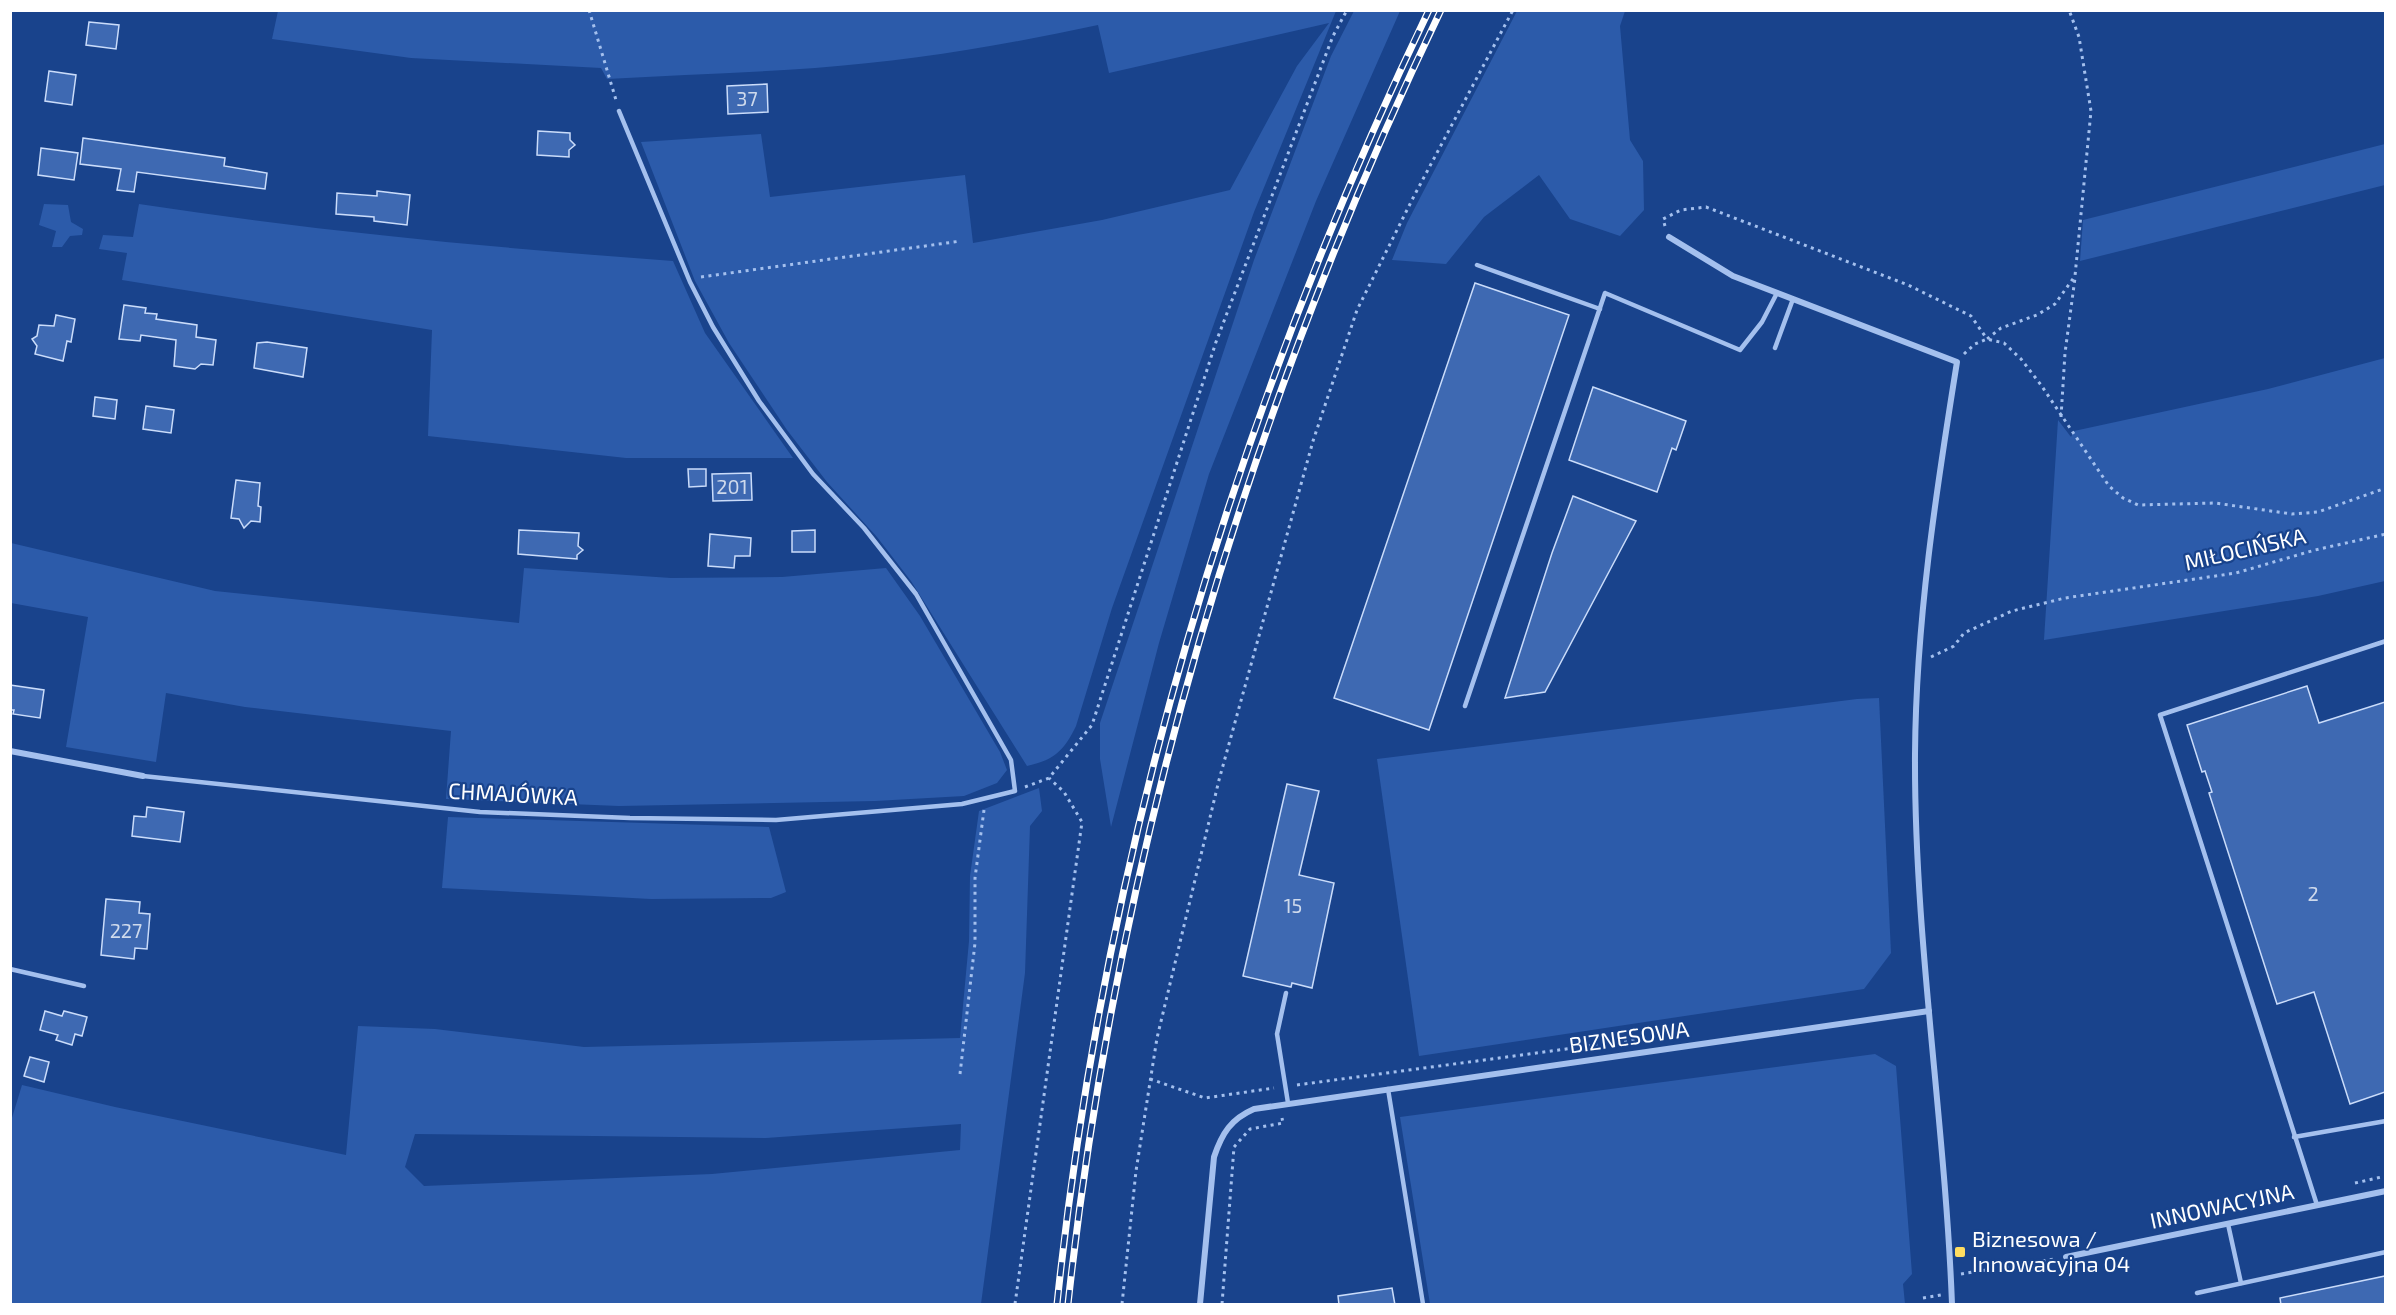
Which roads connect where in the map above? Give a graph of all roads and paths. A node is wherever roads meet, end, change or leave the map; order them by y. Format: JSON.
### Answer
{"nodes":[{"id":1,"x":589,"y":10,"type":"edge"},
{"id":2,"x":1347,"y":10,"type":"edge"},
{"id":3,"x":1513,"y":10,"type":"edge"},
{"id":4,"x":2070,"y":10,"type":"edge"},
{"id":5,"x":619,"y":111,"type":"joint"},
{"id":6,"x":1669,"y":237,"type":"joint"},
{"id":7,"x":961,"y":241,"type":"dead end"},
{"id":8,"x":1478,"y":265,"type":"dead end"},
{"id":9,"x":2075,"y":276,"type":"junction"},
{"id":10,"x":689,"y":279,"type":"junction"},
{"id":11,"x":1777,"y":293,"type":"junction"},
{"id":12,"x":1793,"y":299,"type":"junction"},
{"id":13,"x":1600,"y":309,"type":"junction"},
{"id":14,"x":1987,"y":339,"type":"junction"},
{"id":15,"x":1775,"y":348,"type":"dead end"},
{"id":16,"x":1957,"y":362,"type":"junction"},
{"id":17,"x":2061,"y":417,"type":"junction"},
{"id":18,"x":2385,"y":488,"type":"edge"},
{"id":19,"x":2385,"y":534,"type":"edge"},
{"id":20,"x":2385,"y":641,"type":"edge"},
{"id":21,"x":1917,"y":661,"type":"junction"},
{"id":22,"x":1465,"y":706,"type":"dead end"},
{"id":23,"x":10,"y":751,"type":"edge"},
{"id":24,"x":142,"y":776,"type":"joint"},
{"id":25,"x":1049,"y":778,"type":"junction"},
{"id":26,"x":1014,"y":791,"type":"junction"},
{"id":27,"x":985,"y":799,"type":"junction"},
{"id":28,"x":10,"y":969,"type":"edge"},
{"id":29,"x":84,"y":986,"type":"dead end"},
{"id":30,"x":1286,"y":993,"type":"dead end"},
{"id":31,"x":1929,"y":1011,"type":"junction"},
{"id":32,"x":960,"y":1074,"type":"dead end"},
{"id":33,"x":1150,"y":1079,"type":"junction"},
{"id":34,"x":1279,"y":1087,"type":"dead end"},
{"id":35,"x":1388,"y":1089,"type":"junction"},
{"id":36,"x":1288,"y":1103,"type":"junction"},
{"id":37,"x":2385,"y":1121,"type":"edge"},
{"id":38,"x":2294,"y":1137,"type":"junction"},
{"id":39,"x":2385,"y":1191,"type":"edge"},
{"id":40,"x":2317,"y":1205,"type":"junction"},
{"id":41,"x":2228,"y":1224,"type":"junction"},
{"id":42,"x":2385,"y":1252,"type":"edge"},
{"id":43,"x":2066,"y":1257,"type":"joint"},
{"id":44,"x":1950,"y":1276,"type":"junction"},
{"id":45,"x":2241,"y":1283,"type":"junction"},
{"id":46,"x":2196,"y":1293,"type":"dead end"},
{"id":47,"x":1952,"y":1294,"type":"junction"},
{"id":48,"x":1923,"y":1298,"type":"dead end"},
{"id":49,"x":1015,"y":1305,"type":"edge"},
{"id":50,"x":1122,"y":1305,"type":"edge"},
{"id":51,"x":1200,"y":1305,"type":"edge"},
{"id":52,"x":1423,"y":1305,"type":"edge"},
{"id":53,"x":1952,"y":1305,"type":"edge"}],
"edges":[{"from":1,"to":5,"type":"path"},
{"from":2,"to":25,"type":"path"},
{"from":3,"to":33,"type":"path"},
{"from":4,"to":9,"type":"path"},
{"from":5,"to":10,"type":"lane"},
{"from":6,"to":11,"type":"street"},
{"from":6,"to":14,"type":"path"},
{"from":7,"to":10,"type":"path"},
{"from":8,"to":13,"type":"lane"},
{"from":9,"to":14,"type":"path"},
{"from":9,"to":17,"type":"path"},
{"from":10,"to":26,"type":"lane"},
{"from":11,"to":12,"type":"street"},
{"from":11,"to":13,"type":"lane"},
{"from":12,"to":15,"type":"lane"},
{"from":12,"to":16,"type":"street"},
{"from":13,"to":22,"type":"lane"},
{"from":14,"to":16,"type":"path"},
{"from":14,"to":17,"type":"path"},
{"from":16,"to":21,"type":"street"},
{"from":17,"to":18,"type":"path"},
{"from":19,"to":21,"type":"path","name":"MIŁOCIŃSKA"},
{"from":20,"to":38,"type":"lane"},
{"from":21,"to":31,"type":"street"},
{"from":23,"to":24,"type":"street","name":"CHMAJÓWKA"},
{"from":24,"to":27,"type":"lane","name":"CHMAJÓWKA"},
{"from":25,"to":26,"type":"path"},
{"from":25,"to":49,"type":"path"},
{"from":26,"to":27,"type":"lane","name":"CHMAJÓWKA"},
{"from":27,"to":32,"type":"path"},
{"from":28,"to":29,"type":"lane"},
{"from":30,"to":36,"type":"lane"},
{"from":31,"to":35,"type":"street","name":"BIZNESOWA"},
{"from":31,"to":44,"type":"street"},
{"from":33,"to":34,"type":"path"},
{"from":33,"to":50,"type":"path"},
{"from":35,"to":36,"type":"street","name":"BIZNESOWA"},
{"from":35,"to":52,"type":"lane"},
{"from":36,"to":51,"type":"street","name":"BIZNESOWA"},
{"from":37,"to":38,"type":"lane"},
{"from":38,"to":40,"type":"lane"},
{"from":39,"to":40,"type":"street","name":"INNOWACYJNA"},
{"from":40,"to":41,"type":"street","name":"INNOWACYJNA"},
{"from":41,"to":43,"type":"street","name":"INNOWACYJNA"},
{"from":41,"to":45,"type":"lane"},
{"from":42,"to":45,"type":"lane"},
{"from":43,"to":44,"type":"path"},
{"from":44,"to":47,"type":"street"},
{"from":45,"to":46,"type":"lane"},
{"from":47,"to":48,"type":"path"},
{"from":47,"to":53,"type":"street"}]}
